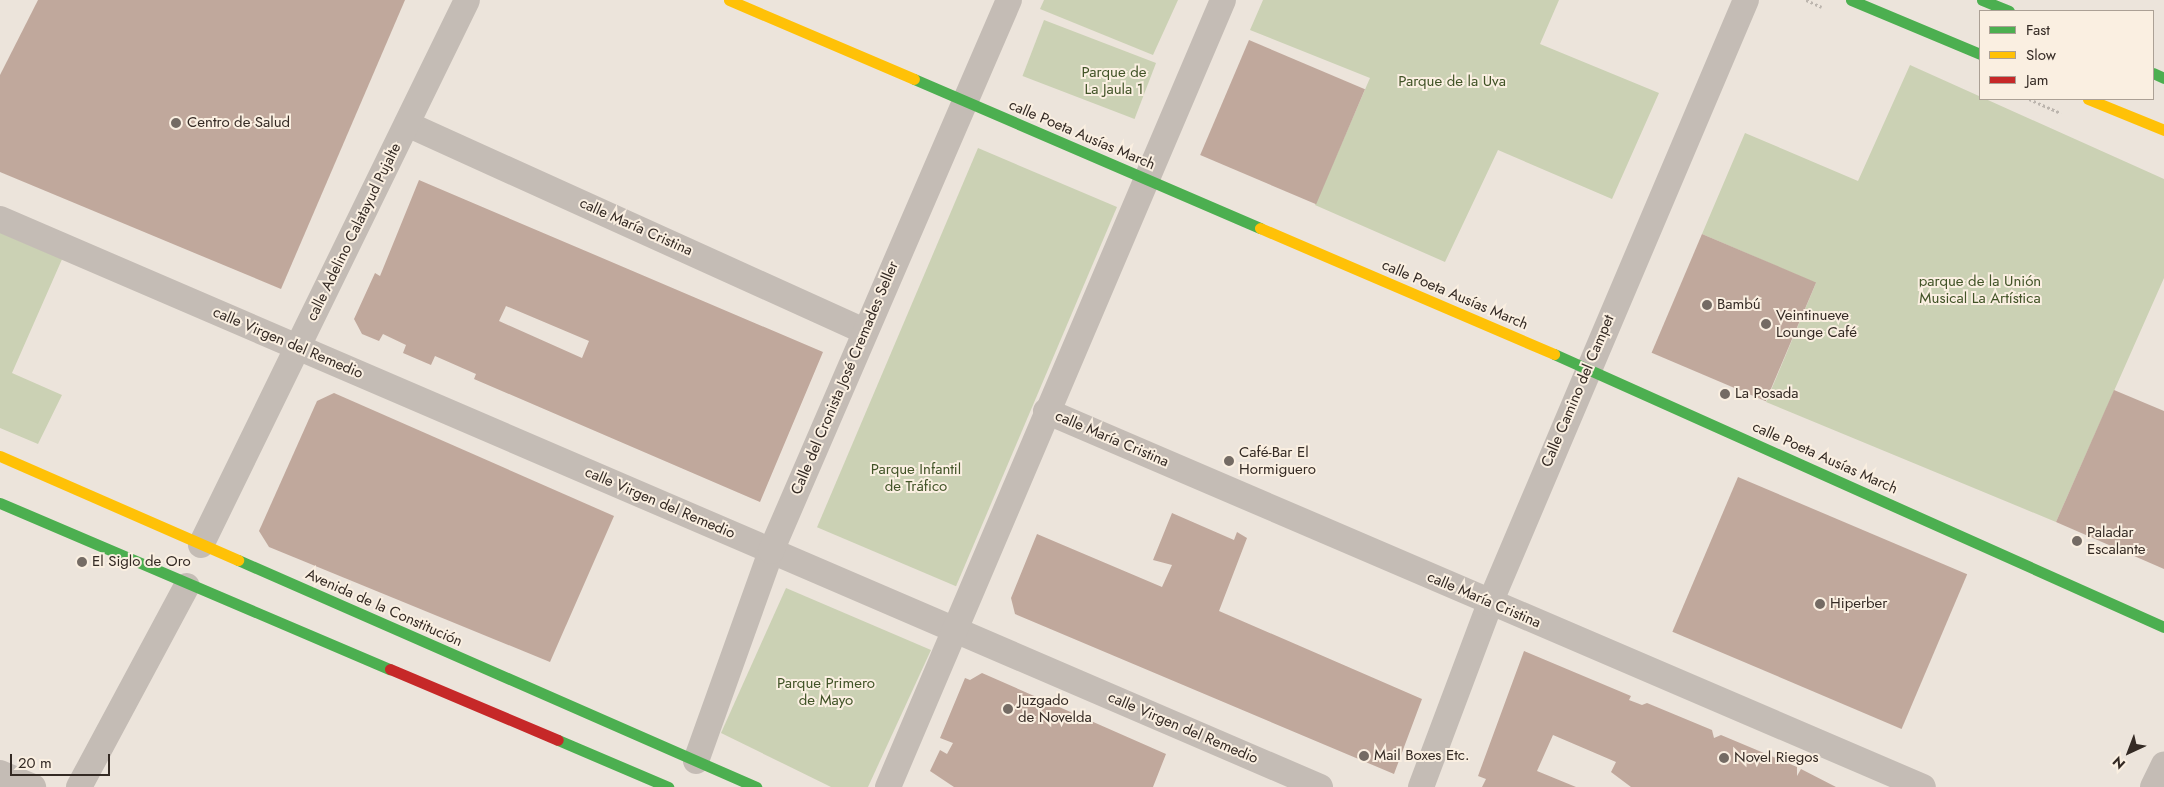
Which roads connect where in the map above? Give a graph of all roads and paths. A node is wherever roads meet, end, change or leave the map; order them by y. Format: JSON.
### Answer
{"nodes":[{"id":1,"x":467,"y":0,"type":"edge"},
{"id":2,"x":729,"y":0,"type":"edge"},
{"id":3,"x":1009,"y":0,"type":"edge"},
{"id":4,"x":1223,"y":0,"type":"edge"},
{"id":5,"x":1746,"y":0,"type":"edge"},
{"id":6,"x":1851,"y":0,"type":"edge"},
{"id":7,"x":1982,"y":0,"type":"edge"},
{"id":8,"x":2006,"y":10,"type":"edge"},
{"id":9,"x":1979,"y":54,"type":"edge"},
{"id":10,"x":2090,"y":100,"type":"edge"},
{"id":11,"x":966,"y":101,"type":"junction"},
{"id":12,"x":407,"y":124,"type":"junction"},
{"id":13,"x":2164,"y":130,"type":"edge"},
{"id":14,"x":1147,"y":179,"type":"junction"},
{"id":15,"x":0,"y":219,"type":"edge"},
{"id":16,"x":864,"y":331,"type":"junction"},
{"id":17,"x":298,"y":347,"type":"junction"},
{"id":18,"x":1587,"y":368,"type":"junction"},
{"id":19,"x":1046,"y":411,"type":"junction"},
{"id":20,"x":0,"y":456,"type":"edge"},
{"id":21,"x":0,"y":503,"type":"edge"},
{"id":22,"x":201,"y":545,"type":"junction"},
{"id":23,"x":771,"y":551,"type":"junction"},
{"id":24,"x":187,"y":586,"type":"junction"},
{"id":25,"x":1490,"y":603,"type":"junction"},
{"id":26,"x":2164,"y":627,"type":"edge"},
{"id":27,"x":958,"y":631,"type":"junction"},
{"id":28,"x":696,"y":761,"type":"junction"},
{"id":29,"x":2164,"y":764,"type":"edge"},
{"id":30,"x":0,"y":773,"type":"edge"},
{"id":31,"x":33,"y":787,"type":"edge"},
{"id":32,"x":79,"y":787,"type":"edge"},
{"id":33,"x":668,"y":787,"type":"edge"},
{"id":34,"x":756,"y":787,"type":"edge"},
{"id":35,"x":888,"y":787,"type":"edge"},
{"id":36,"x":1320,"y":787,"type":"edge"},
{"id":37,"x":1421,"y":787,"type":"edge"},
{"id":38,"x":1923,"y":787,"type":"edge"},
{"id":39,"x":2154,"y":787,"type":"edge"}],
"edges":[{"from":1,"to":12,"type":"street","name":"calle Adelino Calatayud Pujalte"},
{"from":2,"to":11,"type":"street","name":"calle Poeta Ausías March"},
{"from":3,"to":11,"type":"street","name":"Calle del Cronista José Cremades Seller"},
{"from":4,"to":14,"type":"street"},
{"from":5,"to":18,"type":"street","name":"Calle Camino del Campet"},
{"from":6,"to":9,"type":"street"},
{"from":7,"to":8,"type":"street"},
{"from":10,"to":13,"type":"street"},
{"from":11,"to":14,"type":"street","name":"calle Poeta Ausías March"},
{"from":11,"to":16,"type":"street","name":"Calle del Cronista José Cremades Seller"},
{"from":12,"to":16,"type":"street","name":"calle María Cristina"},
{"from":12,"to":17,"type":"street","name":"calle Adelino Calatayud Pujalte"},
{"from":14,"to":18,"type":"street","name":"calle Poeta Ausías March"},
{"from":14,"to":19,"type":"street"},
{"from":15,"to":17,"type":"street","name":"calle Virgen del Remedio"},
{"from":16,"to":23,"type":"street","name":"Calle del Cronista José Cremades Seller"},
{"from":17,"to":22,"type":"street","name":"calle Adelino Calatayud Pujalte"},
{"from":17,"to":23,"type":"street","name":"calle Virgen del Remedio"},
{"from":18,"to":25,"type":"street","name":"Calle Camino del Campet"},
{"from":18,"to":26,"type":"street","name":"calle Poeta Ausías March"},
{"from":19,"to":25,"type":"street","name":"calle María Cristina"},
{"from":19,"to":27,"type":"street"},
{"from":20,"to":22,"type":"street","name":"Avenida de la Constitución"},
{"from":21,"to":24,"type":"street"},
{"from":22,"to":28,"type":"street","name":"Avenida de la Constitución"},
{"from":23,"to":27,"type":"street","name":"calle Virgen del Remedio"},
{"from":23,"to":28,"type":"street","name":"Calle del Cronista José Cremades Seller"},
{"from":24,"to":32,"type":"street"},
{"from":24,"to":33,"type":"street"},
{"from":25,"to":37,"type":"street","name":"Calle Camino del Campet"},
{"from":25,"to":38,"type":"street","name":"calle María Cristina"},
{"from":27,"to":35,"type":"street"},
{"from":27,"to":36,"type":"street","name":"calle Virgen del Remedio"},
{"from":28,"to":34,"type":"street","name":"Avenida de la Constitución"},
{"from":29,"to":39,"type":"street"},
{"from":30,"to":31,"type":"street"}]}
